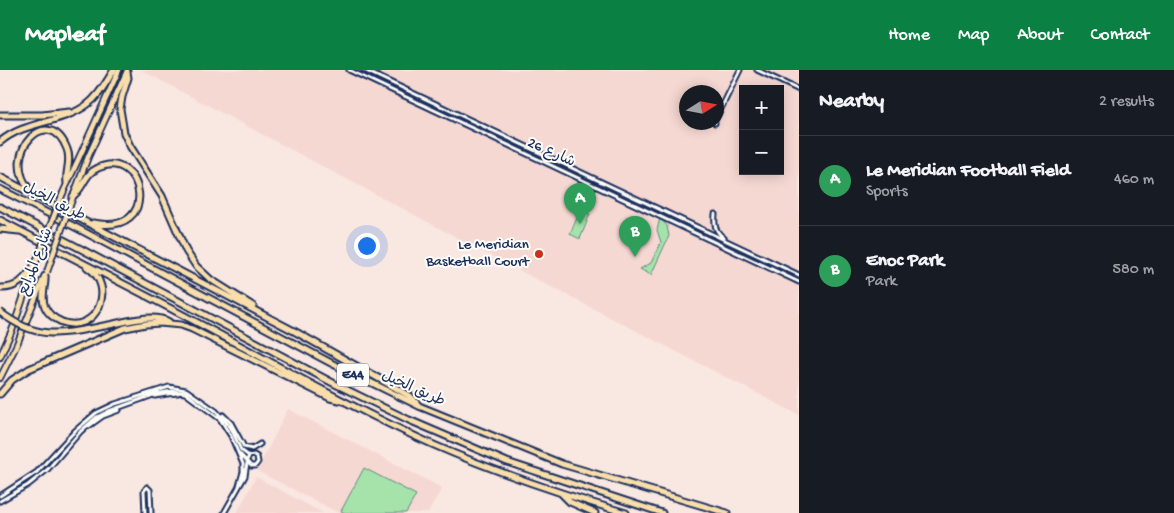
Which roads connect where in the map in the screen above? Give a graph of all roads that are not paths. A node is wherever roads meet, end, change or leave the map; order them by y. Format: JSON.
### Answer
{"nodes":[{"id":1,"x":114,"y":70,"type":"edge"},
{"id":2,"x":119,"y":70,"type":"edge"},
{"id":3,"x":349,"y":70,"type":"edge"},
{"id":4,"x":364,"y":70,"type":"edge"},
{"id":5,"x":740,"y":70,"type":"edge"},
{"id":6,"x":758,"y":70,"type":"edge"},
{"id":7,"x":127,"y":71,"type":"edge"},
{"id":8,"x":799,"y":90,"type":"edge"},
{"id":9,"x":724,"y":104,"type":"edge"},
{"id":10,"x":77,"y":111,"type":"junction"},
{"id":11,"x":0,"y":115,"type":"edge"},
{"id":12,"x":487,"y":128,"type":"junction"},
{"id":13,"x":482,"y":133,"type":"junction"},
{"id":14,"x":18,"y":139,"type":"dead end"},
{"id":15,"x":0,"y":142,"type":"edge"},
{"id":16,"x":0,"y":177,"type":"edge"},
{"id":17,"x":14,"y":177,"type":"dead end"},
{"id":18,"x":67,"y":183,"type":"junction"},
{"id":19,"x":0,"y":189,"type":"edge"},
{"id":20,"x":34,"y":195,"type":"junction"},
{"id":21,"x":73,"y":196,"type":"junction"},
{"id":22,"x":0,"y":207,"type":"edge"},
{"id":23,"x":715,"y":214,"type":"dead end"},
{"id":24,"x":0,"y":220,"type":"edge"},
{"id":25,"x":88,"y":222,"type":"junction"},
{"id":26,"x":0,"y":229,"type":"edge"},
{"id":27,"x":23,"y":232,"type":"junction"},
{"id":28,"x":706,"y":232,"type":"junction"},
{"id":29,"x":697,"y":234,"type":"junction"},
{"id":30,"x":730,"y":243,"type":"junction"},
{"id":31,"x":77,"y":259,"type":"junction"},
{"id":32,"x":35,"y":264,"type":"junction"},
{"id":33,"x":46,"y":274,"type":"junction"},
{"id":34,"x":799,"y":275,"type":"edge"},
{"id":35,"x":799,"y":282,"type":"edge"},
{"id":36,"x":0,"y":288,"type":"edge"},
{"id":37,"x":0,"y":312,"type":"edge"},
{"id":38,"x":264,"y":316,"type":"junction"},
{"id":39,"x":170,"y":323,"type":"junction"},
{"id":40,"x":0,"y":357,"type":"edge"},
{"id":41,"x":0,"y":378,"type":"edge"},
{"id":42,"x":0,"y":394,"type":"edge"},
{"id":43,"x":343,"y":400,"type":"junction"},
{"id":44,"x":419,"y":406,"type":"junction"},
{"id":45,"x":218,"y":413,"type":"junction"},
{"id":46,"x":260,"y":444,"type":"dead end"},
{"id":47,"x":236,"y":448,"type":"junction"},
{"id":48,"x":248,"y":460,"type":"junction"},
{"id":49,"x":35,"y":478,"type":"junction"},
{"id":50,"x":239,"y":486,"type":"junction"},
{"id":51,"x":561,"y":493,"type":"junction"},
{"id":52,"x":0,"y":496,"type":"edge"},
{"id":53,"x":0,"y":501,"type":"edge"},
{"id":54,"x":145,"y":513,"type":"edge"},
{"id":55,"x":151,"y":513,"type":"edge"},
{"id":56,"x":224,"y":513,"type":"edge"},
{"id":57,"x":596,"y":513,"type":"edge"},
{"id":58,"x":626,"y":513,"type":"edge"},
{"id":59,"x":662,"y":513,"type":"edge"},
{"id":60,"x":727,"y":513,"type":"edge"}],
"edges":[{"from":1,"to":10,"type":"highway"},
{"from":2,"to":18,"type":"main road","name":"شارع المرابع"},
{"from":3,"to":13,"type":"street","name":"شارع 26"},
{"from":4,"to":12,"type":"street","name":"شارع 26"},
{"from":5,"to":9,"type":"street"},
{"from":6,"to":8,"type":"street"},
{"from":7,"to":21,"type":"main road","name":"شارع المرابع"},
{"from":7,"to":38,"type":"highway"},
{"from":10,"to":11,"type":"highway"},
{"from":10,"to":15,"type":"highway"},
{"from":12,"to":13,"type":"street"},
{"from":12,"to":28,"type":"street","name":"شارع 26"},
{"from":13,"to":29,"type":"street","name":"شارع 26"},
{"from":14,"to":18,"type":"highway"},
{"from":16,"to":20,"type":"highway"},
{"from":17,"to":20,"type":"highway"},
{"from":18,"to":32,"type":"main road","name":"شارع المرابع","bridge":true},
{"from":19,"to":44,"type":"highway","name":"طريق الخيل","number":"E44"},
{"from":20,"to":25,"type":"highway"},
{"from":21,"to":25,"type":"highway"},
{"from":21,"to":33,"type":"main road","name":"شارع المرابع","bridge":true},
{"from":22,"to":59,"type":"highway","name":"طريق الخيل","number":"E44"},
{"from":23,"to":30,"type":"street"},
{"from":24,"to":27,"type":"highway"},
{"from":25,"to":38,"type":"highway"},
{"from":26,"to":27,"type":"highway"},
{"from":27,"to":31,"type":"highway"},
{"from":28,"to":29,"type":"street"},
{"from":28,"to":30,"type":"street","name":"شارع 26"},
{"from":29,"to":35,"type":"street","name":"شارع 26"},
{"from":30,"to":34,"type":"street","name":"شارع 26"},
{"from":31,"to":33,"type":"highway"},
{"from":31,"to":43,"type":"highway"},
{"from":32,"to":36,"type":"highway"},
{"from":32,"to":40,"type":"main road","name":"شارع المرابع"},
{"from":33,"to":41,"type":"main road","name":"شارع المرابع"},
{"from":37,"to":39,"type":"highway","bridge":true},
{"from":38,"to":44,"type":"highway"},
{"from":39,"to":42,"type":"highway"},
{"from":39,"to":43,"type":"highway"},
{"from":43,"to":51,"type":"highway"},
{"from":44,"to":60,"type":"highway","name":"طريق الخيل","number":"E44"},
{"from":45,"to":46,"type":"street"},
{"from":45,"to":48,"type":"street"},
{"from":45,"to":49,"type":"street"},
{"from":47,"to":48,"type":"street"},
{"from":47,"to":49,"type":"street"},
{"from":47,"to":50,"type":"street"},
{"from":48,"to":50,"type":"street"},
{"from":49,"to":52,"type":"street"},
{"from":49,"to":53,"type":"street"},
{"from":50,"to":56,"type":"street"},
{"from":51,"to":57,"type":"highway"},
{"from":51,"to":58,"type":"highway"},
{"from":54,"to":55,"type":"street"}]}
